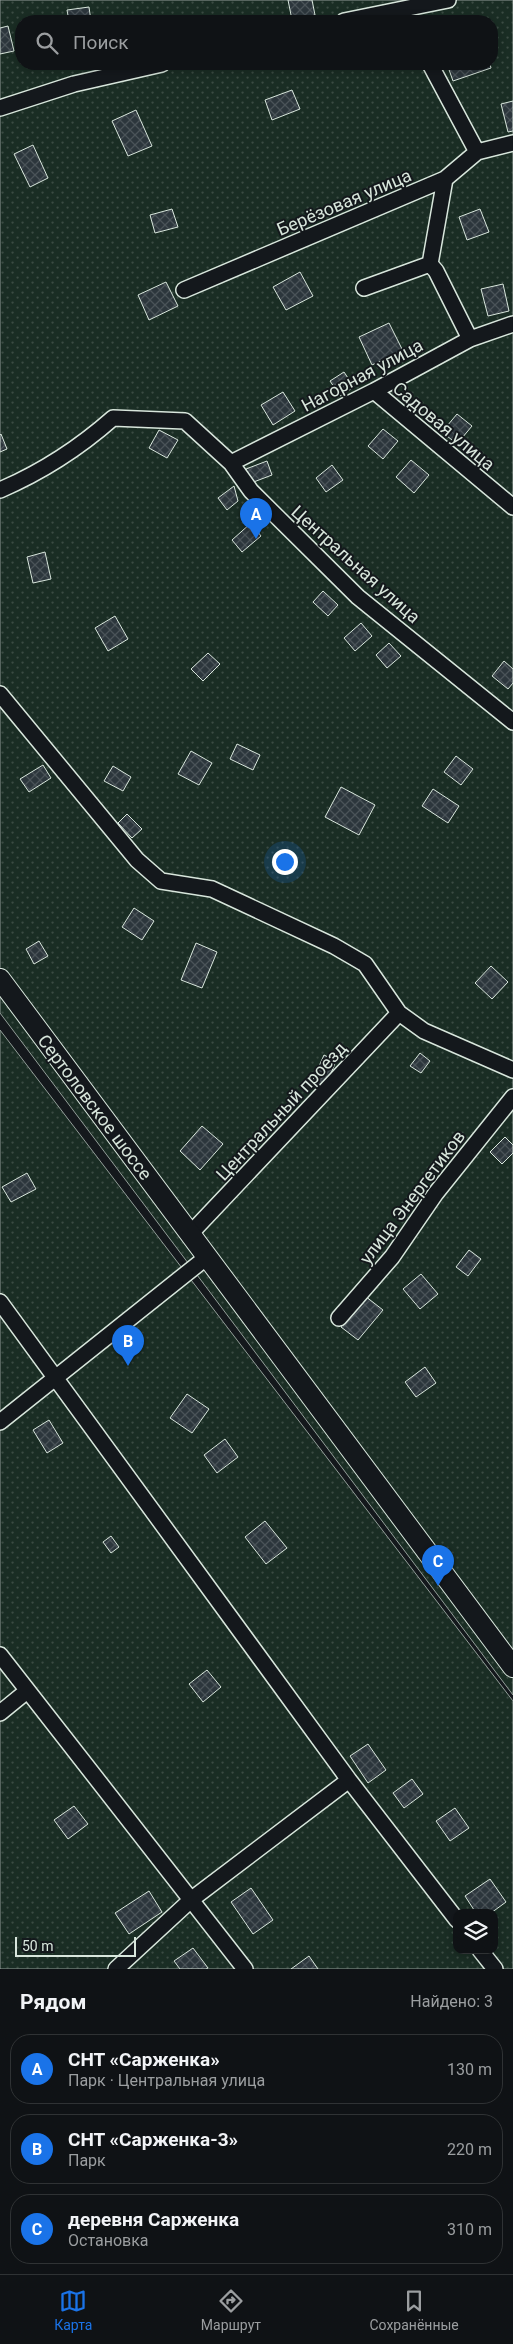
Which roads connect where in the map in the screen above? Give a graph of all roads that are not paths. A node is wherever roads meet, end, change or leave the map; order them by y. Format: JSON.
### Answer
{"nodes":[{"id":1,"x":448,"y":0,"type":"edge"},
{"id":2,"x":403,"y":15,"type":"edge"},
{"id":3,"x":136,"y":70,"type":"edge"},
{"id":4,"x":433,"y":70,"type":"edge"},
{"id":5,"x":0,"y":108,"type":"edge"},
{"id":6,"x":513,"y":144,"type":"edge"},
{"id":7,"x":477,"y":152,"type":"junction"},
{"id":8,"x":445,"y":179,"type":"junction"},
{"id":9,"x":430,"y":264,"type":"junction"},
{"id":10,"x":364,"y":288,"type":"dead end"},
{"id":11,"x":184,"y":290,"type":"dead end"},
{"id":12,"x":513,"y":324,"type":"edge"},
{"id":13,"x":470,"y":339,"type":"junction"},
{"id":14,"x":374,"y":391,"type":"junction"},
{"id":15,"x":231,"y":463,"type":"junction"},
{"id":16,"x":0,"y":490,"type":"edge"},
{"id":17,"x":513,"y":507,"type":"edge"},
{"id":18,"x":0,"y":694,"type":"edge"},
{"id":19,"x":513,"y":722,"type":"edge"},
{"id":20,"x":0,"y":980,"type":"edge"},
{"id":21,"x":399,"y":1013,"type":"junction"},
{"id":22,"x":513,"y":1070,"type":"edge"},
{"id":23,"x":513,"y":1097,"type":"edge"},
{"id":24,"x":190,"y":1234,"type":"junction"},
{"id":25,"x":207,"y":1257,"type":"junction"},
{"id":26,"x":0,"y":1302,"type":"edge"},
{"id":27,"x":339,"y":1318,"type":"dead end"},
{"id":28,"x":56,"y":1378,"type":"junction"},
{"id":29,"x":0,"y":1422,"type":"edge"},
{"id":30,"x":0,"y":1655,"type":"edge"},
{"id":31,"x":513,"y":1667,"type":"edge"},
{"id":32,"x":27,"y":1691,"type":"junction"},
{"id":33,"x":0,"y":1713,"type":"edge"},
{"id":34,"x":349,"y":1780,"type":"junction"},
{"id":35,"x":192,"y":1899,"type":"junction"},
{"id":36,"x":453,"y":1915,"type":"edge"},
{"id":37,"x":483,"y":1954,"type":"edge"},
{"id":38,"x":116,"y":1969,"type":"edge"},
{"id":39,"x":246,"y":1969,"type":"edge"},
{"id":40,"x":495,"y":1969,"type":"edge"}],
"edges":[{"from":1,"to":2,"type":"street"},
{"from":3,"to":5,"type":"street"},
{"from":4,"to":7,"type":"street"},
{"from":6,"to":7,"type":"street","name":"Берёзовая улица"},
{"from":7,"to":8,"type":"street","name":"Берёзовая улица"},
{"from":8,"to":9,"type":"street"},
{"from":8,"to":11,"type":"street","name":"Берёзовая улица"},
{"from":9,"to":10,"type":"street"},
{"from":9,"to":13,"type":"street"},
{"from":12,"to":13,"type":"street","name":"Нагорная улица"},
{"from":13,"to":14,"type":"street","name":"Нагорная улица"},
{"from":14,"to":15,"type":"street","name":"Нагорная улица"},
{"from":14,"to":17,"type":"street","name":"Садовая улица"},
{"from":15,"to":16,"type":"street","name":"Центральная улица"},
{"from":15,"to":19,"type":"street","name":"Центральная улица"},
{"from":18,"to":21,"type":"street"},
{"from":20,"to":24,"type":"main road","name":"Сертоловское шоссе"},
{"from":21,"to":22,"type":"street"},
{"from":21,"to":24,"type":"street","name":"Центральный проезд"},
{"from":23,"to":27,"type":"street","name":"улица Энергетиков"},
{"from":24,"to":25,"type":"main road","name":"Сертоловское шоссе"},
{"from":25,"to":28,"type":"street"},
{"from":25,"to":31,"type":"main road","name":"Сертоловское шоссе"},
{"from":26,"to":28,"type":"street"},
{"from":28,"to":29,"type":"street"},
{"from":28,"to":34,"type":"street"},
{"from":30,"to":32,"type":"street"},
{"from":32,"to":33,"type":"street"},
{"from":32,"to":35,"type":"street"},
{"from":34,"to":35,"type":"street"},
{"from":34,"to":36,"type":"street"},
{"from":35,"to":38,"type":"street"},
{"from":35,"to":39,"type":"street"},
{"from":37,"to":40,"type":"street"}]}
